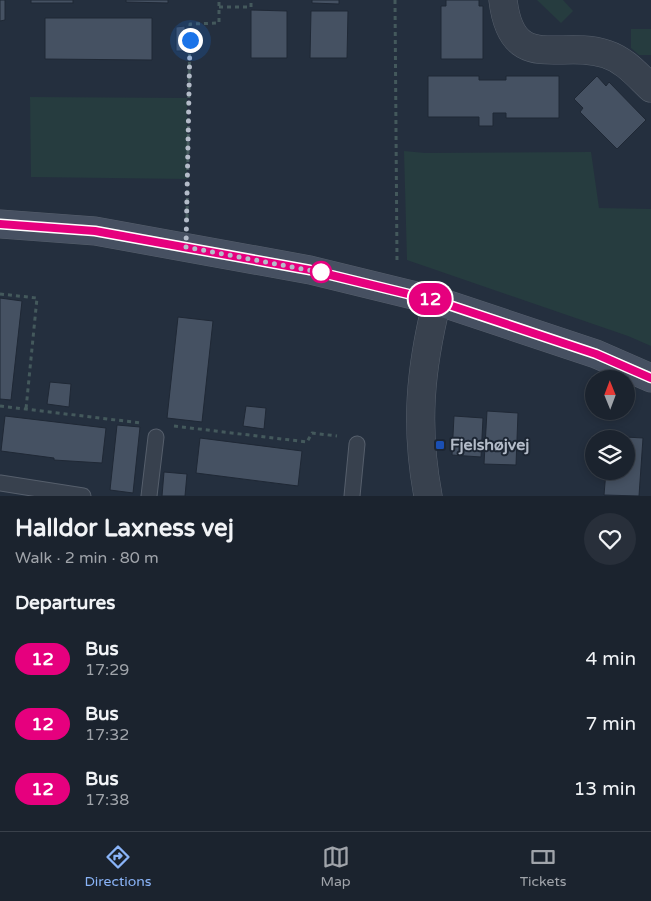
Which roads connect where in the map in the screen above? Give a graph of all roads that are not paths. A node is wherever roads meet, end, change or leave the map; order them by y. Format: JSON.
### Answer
{"nodes":[{"id":1,"x":503,"y":0,"type":"edge"},
{"id":2,"x":651,"y":88,"type":"edge"},
{"id":3,"x":0,"y":224,"type":"edge"},
{"id":4,"x":437,"y":301,"type":"junction"},
{"id":5,"x":651,"y":378,"type":"edge"},
{"id":6,"x":160,"y":431,"type":"road end"},
{"id":7,"x":357,"y":444,"type":"road end"},
{"id":8,"x":0,"y":483,"type":"edge"},
{"id":9,"x":83,"y":496,"type":"edge"},
{"id":10,"x":149,"y":496,"type":"edge"},
{"id":11,"x":352,"y":496,"type":"edge"},
{"id":12,"x":428,"y":496,"type":"edge"}],
"edges":[{"from":1,"to":2,"type":"street"},
{"from":3,"to":4,"type":"street"},
{"from":4,"to":5,"type":"street"},
{"from":4,"to":12,"type":"street"},
{"from":6,"to":10,"type":"lane"},
{"from":7,"to":11,"type":"lane"},
{"from":8,"to":9,"type":"lane"}]}
